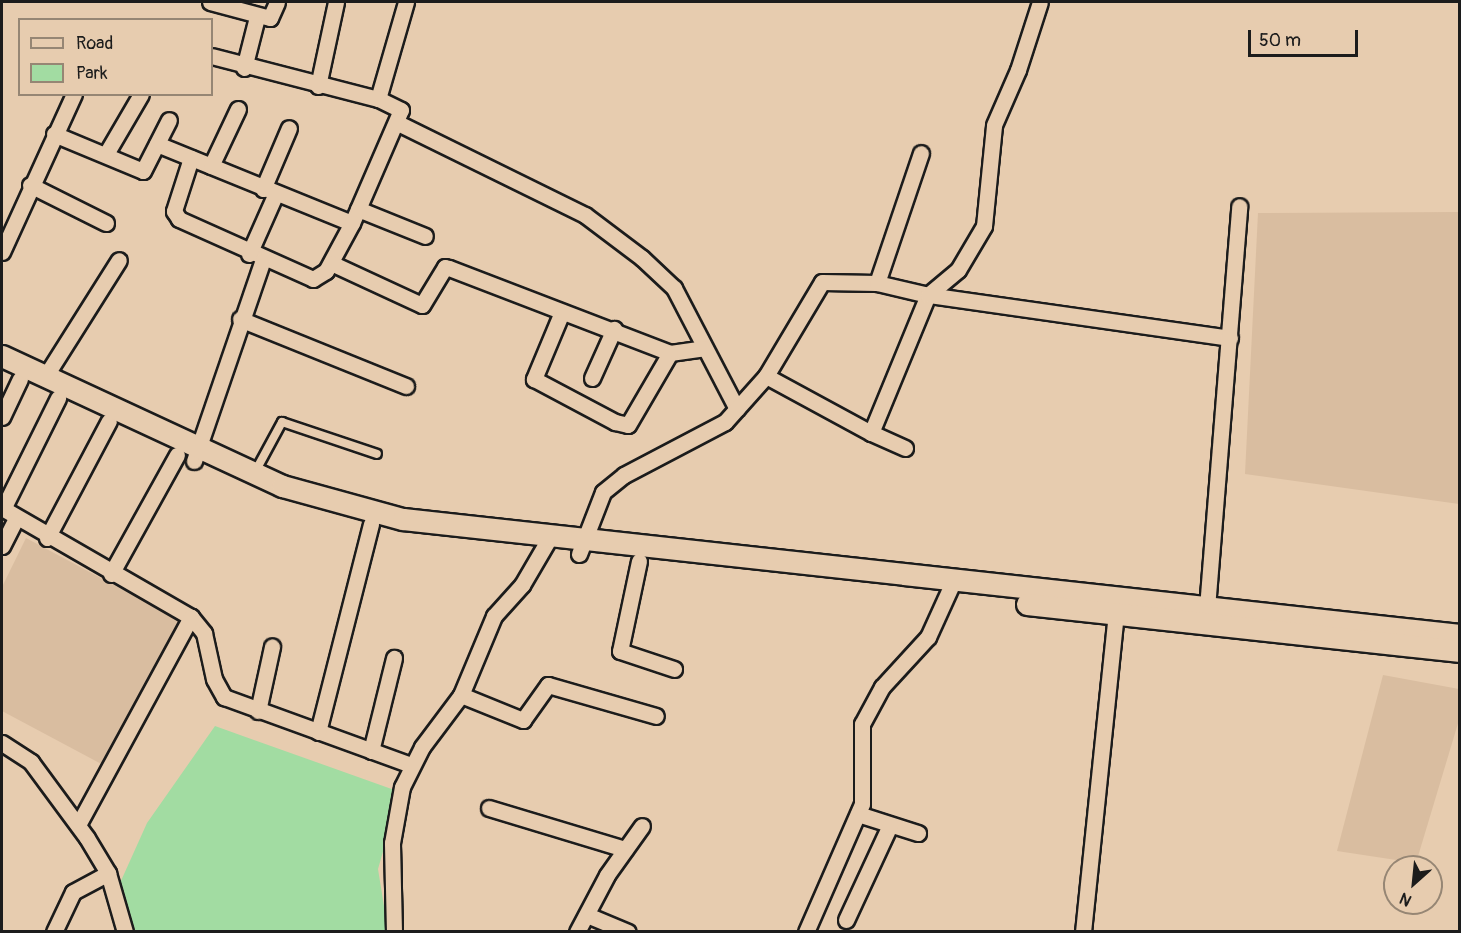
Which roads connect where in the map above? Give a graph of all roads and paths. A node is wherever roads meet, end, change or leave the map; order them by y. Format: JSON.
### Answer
{"nodes":[{"id":1,"x":210,"y":2,"type":"edge"},
{"id":2,"x":277,"y":2,"type":"edge"},
{"id":3,"x":336,"y":2,"type":"edge"},
{"id":4,"x":406,"y":2,"type":"edge"},
{"id":5,"x":1040,"y":2,"type":"edge"},
{"id":6,"x":257,"y":17,"type":"junction"},
{"id":7,"x":213,"y":56,"type":"edge"},
{"id":8,"x":244,"y":68,"type":"junction"},
{"id":9,"x":318,"y":86,"type":"junction"},
{"id":10,"x":73,"y":96,"type":"edge"},
{"id":11,"x":140,"y":96,"type":"edge"},
{"id":12,"x":378,"y":99,"type":"junction"},
{"id":13,"x":238,"y":109,"type":"dead end"},
{"id":14,"x":169,"y":120,"type":"dead end"},
{"id":15,"x":398,"y":123,"type":"junction"},
{"id":16,"x":289,"y":128,"type":"dead end"},
{"id":17,"x":54,"y":134,"type":"junction"},
{"id":18,"x":157,"y":144,"type":"junction"},
{"id":19,"x":921,"y":153,"type":"dead end"},
{"id":20,"x":106,"y":154,"type":"junction"},
{"id":21,"x":191,"y":158,"type":"junction"},
{"id":22,"x":212,"y":166,"type":"junction"},
{"id":23,"x":30,"y":185,"type":"junction"},
{"id":24,"x":269,"y":191,"type":"junction"},
{"id":25,"x":1239,"y":206,"type":"dead end"},
{"id":26,"x":355,"y":216,"type":"junction"},
{"id":27,"x":106,"y":223,"type":"dead end"},
{"id":28,"x":425,"y":236,"type":"dead end"},
{"id":29,"x":2,"y":252,"type":"edge"},
{"id":30,"x":256,"y":257,"type":"junction"},
{"id":31,"x":119,"y":260,"type":"dead end"},
{"id":32,"x":331,"y":263,"type":"junction"},
{"id":33,"x":877,"y":283,"type":"junction"},
{"id":34,"x":928,"y":295,"type":"junction"},
{"id":35,"x":562,"y":312,"type":"junction"},
{"id":36,"x":240,"y":319,"type":"junction"},
{"id":37,"x":614,"y":329,"type":"junction"},
{"id":38,"x":1230,"y":338,"type":"junction"},
{"id":39,"x":704,"y":348,"type":"junction"},
{"id":40,"x":670,"y":353,"type":"junction"},
{"id":41,"x":2,"y":356,"type":"edge"},
{"id":42,"x":11,"y":374,"type":"edge"},
{"id":43,"x":766,"y":376,"type":"junction"},
{"id":44,"x":45,"y":377,"type":"junction"},
{"id":45,"x":592,"y":378,"type":"dead end"},
{"id":46,"x":406,"y":386,"type":"dead end"},
{"id":47,"x":58,"y":398,"type":"junction"},
{"id":48,"x":737,"y":409,"type":"junction"},
{"id":49,"x":2,"y":417,"type":"edge"},
{"id":50,"x":109,"y":421,"type":"junction"},
{"id":51,"x":871,"y":433,"type":"junction"},
{"id":52,"x":905,"y":448,"type":"dead end"},
{"id":53,"x":377,"y":454,"type":"dead end"},
{"id":54,"x":190,"y":455,"type":"junction"},
{"id":55,"x":254,"y":474,"type":"junction"},
{"id":56,"x":2,"y":509,"type":"edge"},
{"id":57,"x":16,"y":519,"type":"junction"},
{"id":58,"x":371,"y":524,"type":"junction"},
{"id":59,"x":47,"y":538,"type":"junction"},
{"id":60,"x":547,"y":544,"type":"junction"},
{"id":61,"x":2,"y":546,"type":"edge"},
{"id":62,"x":581,"y":548,"type":"junction"},
{"id":63,"x":639,"y":561,"type":"junction"},
{"id":64,"x":111,"y":574,"type":"junction"},
{"id":65,"x":951,"y":589,"type":"junction"},
{"id":66,"x":1116,"y":607,"type":"junction"},
{"id":67,"x":1207,"y":608,"type":"junction"},
{"id":68,"x":191,"y":617,"type":"junction"},
{"id":69,"x":1313,"y":628,"type":"junction"},
{"id":70,"x":1460,"y":635,"type":"edge"},
{"id":71,"x":272,"y":647,"type":"dead end"},
{"id":72,"x":1460,"y":651,"type":"edge"},
{"id":73,"x":394,"y":658,"type":"dead end"},
{"id":74,"x":674,"y":669,"type":"dead end"},
{"id":75,"x":461,"y":695,"type":"junction"},
{"id":76,"x":258,"y":711,"type":"junction"},
{"id":77,"x":656,"y":716,"type":"dead end"},
{"id":78,"x":318,"y":732,"type":"junction"},
{"id":79,"x":2,"y":743,"type":"edge"},
{"id":80,"x":371,"y":751,"type":"junction"},
{"id":81,"x":411,"y":765,"type":"junction"},
{"id":82,"x":489,"y":808,"type":"dead end"},
{"id":83,"x":858,"y":814,"type":"junction"},
{"id":84,"x":78,"y":825,"type":"junction"},
{"id":85,"x":890,"y":825,"type":"junction"},
{"id":86,"x":642,"y":826,"type":"dead end"},
{"id":87,"x":918,"y":833,"type":"dead end"},
{"id":88,"x":625,"y":849,"type":"junction"},
{"id":89,"x":108,"y":873,"type":"junction"},
{"id":90,"x":587,"y":915,"type":"junction"},
{"id":91,"x":846,"y":920,"type":"dead end"},
{"id":92,"x":54,"y":932,"type":"edge"},
{"id":93,"x":125,"y":932,"type":"edge"},
{"id":94,"x":394,"y":932,"type":"edge"},
{"id":95,"x":577,"y":932,"type":"edge"},
{"id":96,"x":628,"y":932,"type":"edge"},
{"id":97,"x":806,"y":932,"type":"edge"},
{"id":98,"x":1083,"y":932,"type":"edge"}],
"edges":[{"from":1,"to":6,"type":"street"},
{"from":2,"to":6,"type":"street"},
{"from":3,"to":9,"type":"street"},
{"from":4,"to":12,"type":"street"},
{"from":5,"to":34,"type":"street"},
{"from":6,"to":8,"type":"street"},
{"from":7,"to":8,"type":"street"},
{"from":8,"to":9,"type":"street"},
{"from":9,"to":12,"type":"street"},
{"from":10,"to":17,"type":"street"},
{"from":11,"to":20,"type":"street"},
{"from":12,"to":15,"type":"street"},
{"from":13,"to":22,"type":"street"},
{"from":14,"to":18,"type":"street"},
{"from":15,"to":26,"type":"street"},
{"from":15,"to":39,"type":"street"},
{"from":16,"to":24,"type":"street"},
{"from":17,"to":20,"type":"street"},
{"from":17,"to":23,"type":"street"},
{"from":18,"to":20,"type":"street"},
{"from":18,"to":21,"type":"street"},
{"from":19,"to":33,"type":"street"},
{"from":21,"to":22,"type":"street"},
{"from":21,"to":30,"type":"street"},
{"from":22,"to":24,"type":"street"},
{"from":23,"to":27,"type":"street"},
{"from":23,"to":29,"type":"street"},
{"from":24,"to":26,"type":"street"},
{"from":24,"to":30,"type":"street"},
{"from":25,"to":38,"type":"street"},
{"from":26,"to":28,"type":"street"},
{"from":26,"to":32,"type":"street"},
{"from":30,"to":32,"type":"street"},
{"from":30,"to":36,"type":"street"},
{"from":31,"to":44,"type":"street"},
{"from":32,"to":35,"type":"street"},
{"from":33,"to":34,"type":"street"},
{"from":33,"to":43,"type":"street"},
{"from":34,"to":38,"type":"street"},
{"from":34,"to":51,"type":"street"},
{"from":35,"to":37,"type":"street"},
{"from":35,"to":40,"type":"street"},
{"from":36,"to":46,"type":"street"},
{"from":36,"to":54,"type":"street"},
{"from":37,"to":40,"type":"street"},
{"from":37,"to":45,"type":"street"},
{"from":38,"to":67,"type":"street"},
{"from":39,"to":40,"type":"street"},
{"from":39,"to":48,"type":"street"},
{"from":41,"to":44,"type":"main road"},
{"from":42,"to":47,"type":"main road"},
{"from":42,"to":49,"type":"street"},
{"from":43,"to":48,"type":"street"},
{"from":43,"to":51,"type":"street"},
{"from":44,"to":54,"type":"main road"},
{"from":47,"to":50,"type":"main road"},
{"from":47,"to":56,"type":"street"},
{"from":48,"to":62,"type":"street"},
{"from":50,"to":54,"type":"main road"},
{"from":50,"to":59,"type":"street"},
{"from":51,"to":52,"type":"street"},
{"from":53,"to":55,"type":"lane"},
{"from":54,"to":55,"type":"main road"},
{"from":54,"to":58,"type":"main road"},
{"from":54,"to":64,"type":"street"},
{"from":55,"to":60,"type":"main road"},
{"from":56,"to":57,"type":"street"},
{"from":57,"to":59,"type":"street"},
{"from":57,"to":61,"type":"street"},
{"from":58,"to":60,"type":"main road"},
{"from":58,"to":78,"type":"street"},
{"from":59,"to":64,"type":"street"},
{"from":60,"to":62,"type":"main road"},
{"from":60,"to":75,"type":"street"},
{"from":62,"to":63,"type":"main road"},
{"from":62,"to":65,"type":"main road"},
{"from":63,"to":65,"type":"main road"},
{"from":63,"to":74,"type":"street"},
{"from":64,"to":68,"type":"street"},
{"from":65,"to":66,"type":"main road"},
{"from":65,"to":83,"type":"street"},
{"from":66,"to":67,"type":"main road"},
{"from":66,"to":69,"type":"main road"},
{"from":66,"to":98,"type":"street"},
{"from":67,"to":69,"type":"main road"},
{"from":68,"to":76,"type":"street"},
{"from":68,"to":84,"type":"street"},
{"from":69,"to":70,"type":"main road"},
{"from":69,"to":72,"type":"main road"},
{"from":71,"to":76,"type":"street"},
{"from":73,"to":80,"type":"street"},
{"from":75,"to":77,"type":"street"},
{"from":75,"to":81,"type":"street"},
{"from":76,"to":78,"type":"street"},
{"from":78,"to":80,"type":"street"},
{"from":79,"to":84,"type":"street"},
{"from":80,"to":81,"type":"street"},
{"from":81,"to":94,"type":"street"},
{"from":82,"to":88,"type":"street"},
{"from":83,"to":85,"type":"street"},
{"from":83,"to":97,"type":"street"},
{"from":84,"to":89,"type":"street"},
{"from":85,"to":87,"type":"street"},
{"from":85,"to":91,"type":"street"},
{"from":86,"to":88,"type":"street"},
{"from":88,"to":90,"type":"street"},
{"from":89,"to":92,"type":"street"},
{"from":89,"to":93,"type":"street"},
{"from":90,"to":95,"type":"street"},
{"from":90,"to":96,"type":"street"}]}
